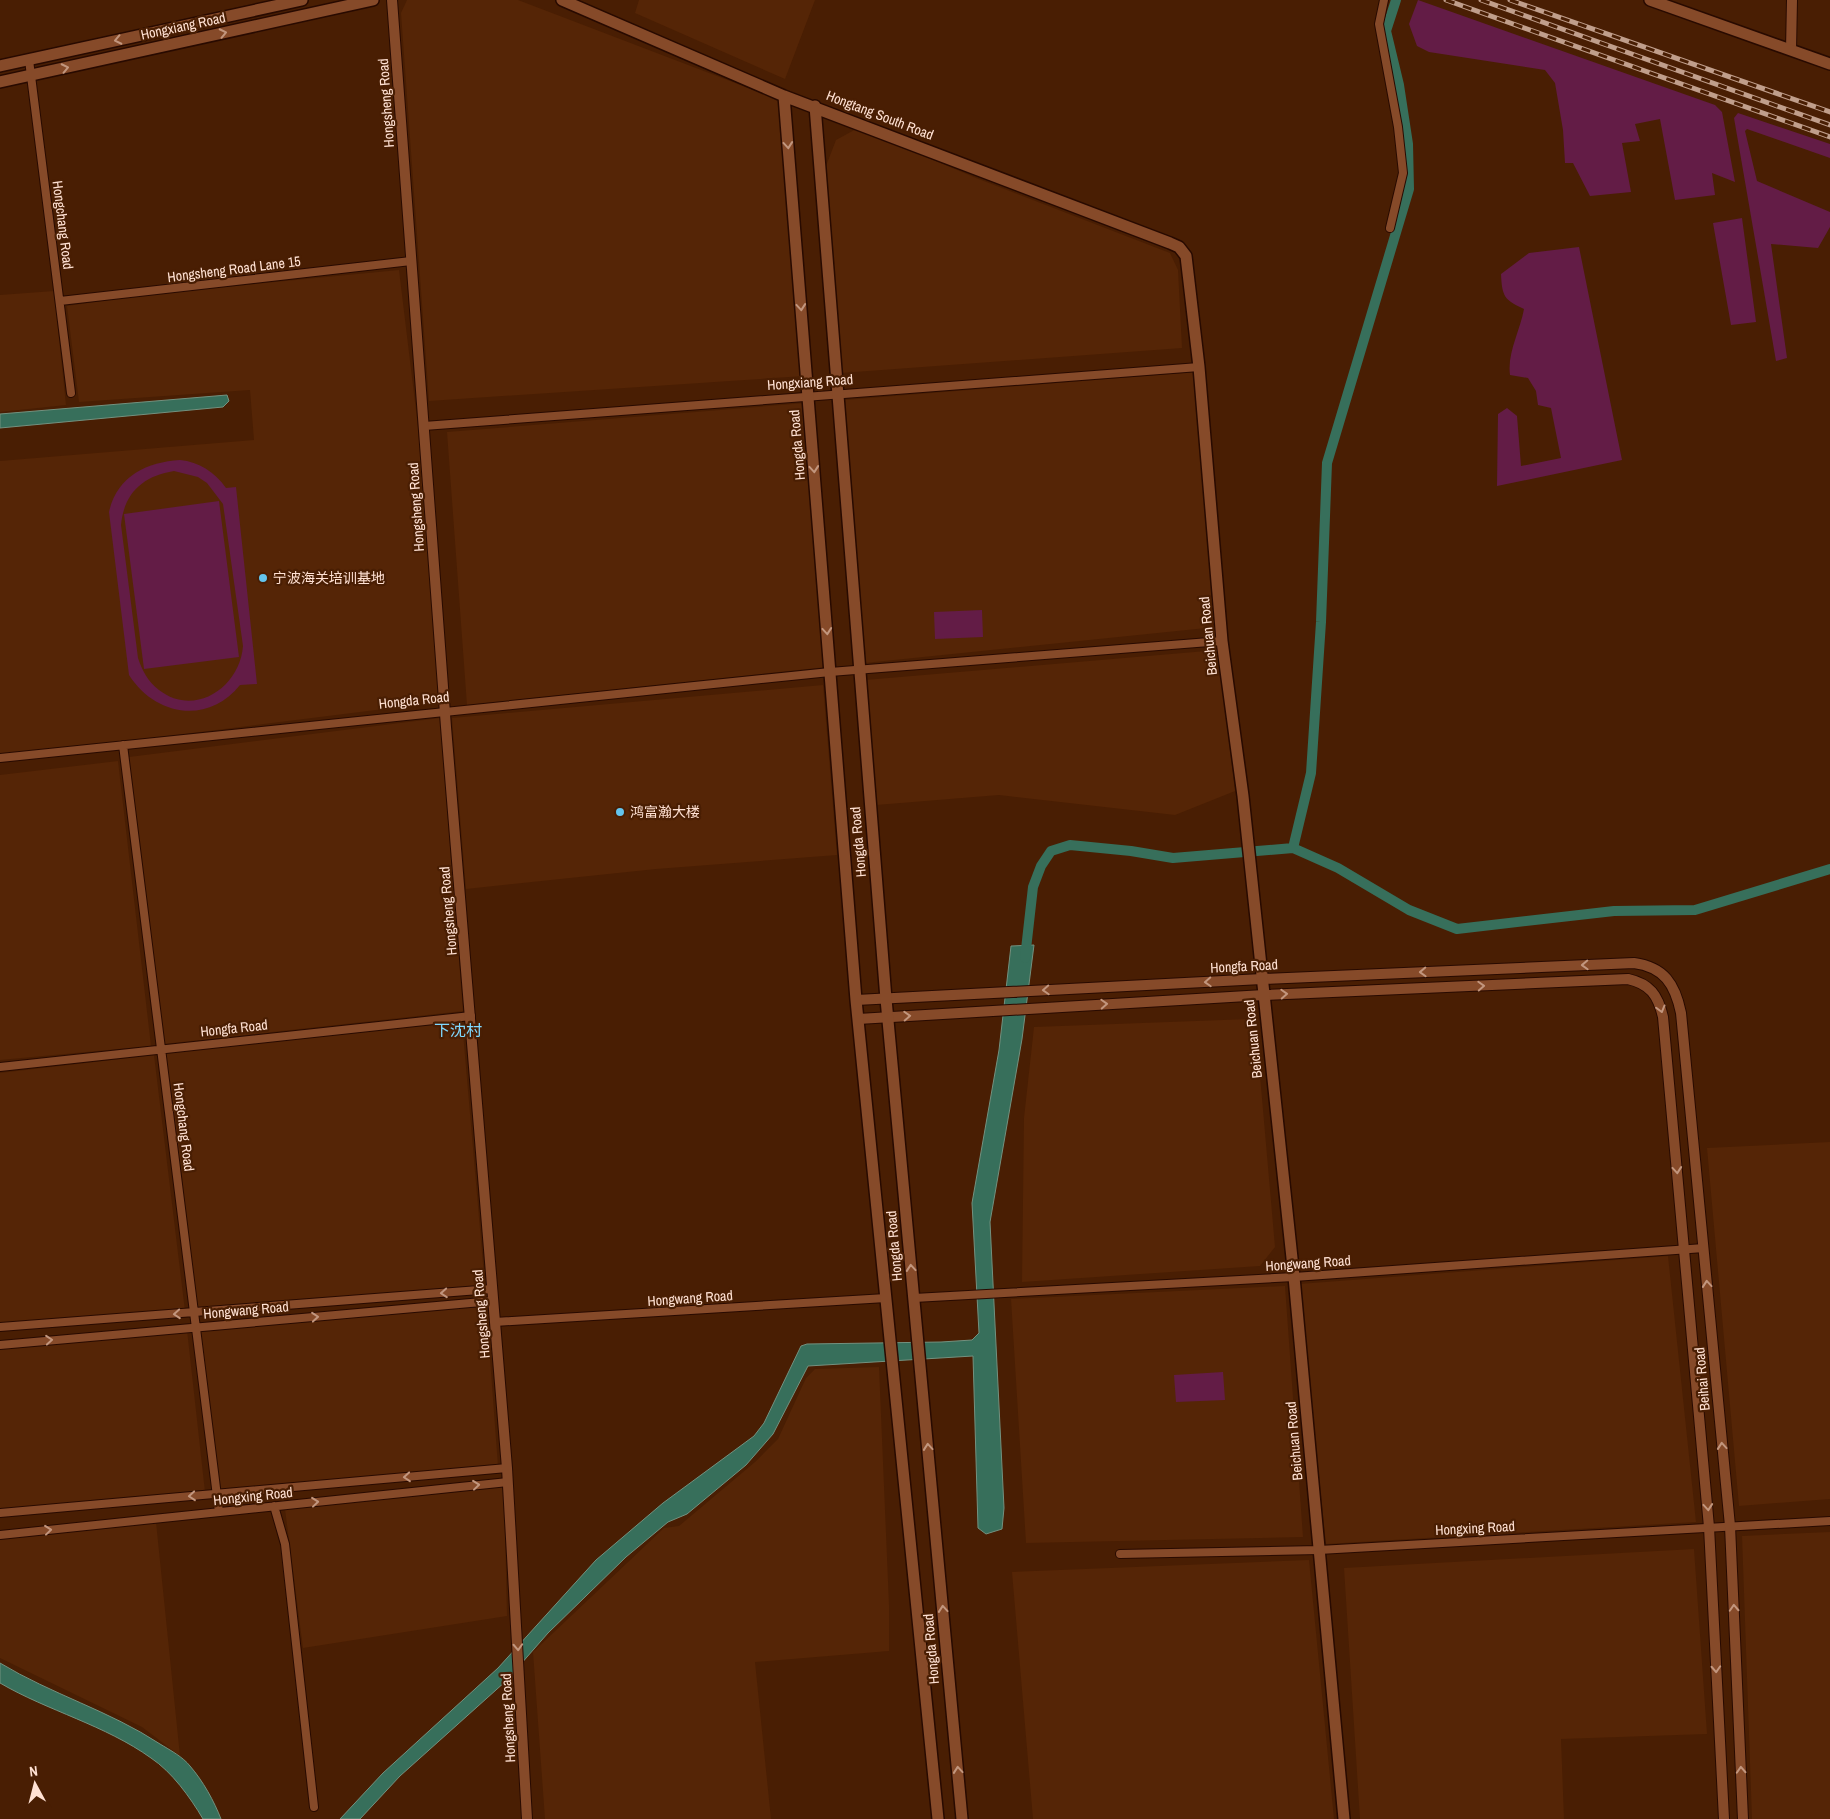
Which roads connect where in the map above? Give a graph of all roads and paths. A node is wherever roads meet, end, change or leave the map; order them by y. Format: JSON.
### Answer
{"nodes":[{"id":1,"x":302,"y":0,"type":"edge"},
{"id":2,"x":373,"y":0,"type":"edge"},
{"id":3,"x":392,"y":0,"type":"edge"},
{"id":4,"x":562,"y":0,"type":"edge"},
{"id":5,"x":1384,"y":0,"type":"edge"},
{"id":6,"x":1650,"y":0,"type":"edge"},
{"id":7,"x":1792,"y":0,"type":"edge"},
{"id":8,"x":1791,"y":50,"type":"junction"},
{"id":9,"x":29,"y":60,"type":"junction"},
{"id":10,"x":1830,"y":64,"type":"edge"},
{"id":11,"x":0,"y":66,"type":"edge"},
{"id":12,"x":31,"y":75,"type":"junction"},
{"id":13,"x":0,"y":82,"type":"edge"},
{"id":14,"x":784,"y":96,"type":"junction"},
{"id":15,"x":815,"y":106,"type":"junction"},
{"id":16,"x":1390,"y":228,"type":"dead end"},
{"id":17,"x":1186,"y":256,"type":"joint"},
{"id":18,"x":411,"y":261,"type":"junction"},
{"id":19,"x":60,"y":301,"type":"junction"},
{"id":20,"x":1199,"y":367,"type":"junction"},
{"id":21,"x":71,"y":393,"type":"dead end"},
{"id":22,"x":838,"y":395,"type":"junction"},
{"id":23,"x":808,"y":397,"type":"junction"},
{"id":24,"x":424,"y":426,"type":"junction"},
{"id":25,"x":1222,"y":641,"type":"junction"},
{"id":26,"x":860,"y":670,"type":"junction"},
{"id":27,"x":830,"y":672,"type":"junction"},
{"id":28,"x":445,"y":712,"type":"junction"},
{"id":29,"x":123,"y":745,"type":"junction"},
{"id":30,"x":0,"y":758,"type":"edge"},
{"id":31,"x":1634,"y":963,"type":"joint"},
{"id":32,"x":1262,"y":979,"type":"junction"},
{"id":33,"x":1264,"y":995,"type":"junction"},
{"id":34,"x":886,"y":999,"type":"junction"},
{"id":35,"x":856,"y":1000,"type":"junction"},
{"id":36,"x":471,"y":1016,"type":"junction"},
{"id":37,"x":888,"y":1017,"type":"junction"},
{"id":38,"x":858,"y":1018,"type":"junction"},
{"id":39,"x":162,"y":1050,"type":"junction"},
{"id":40,"x":0,"y":1067,"type":"edge"},
{"id":41,"x":1704,"y":1248,"type":"junction"},
{"id":42,"x":1684,"y":1249,"type":"junction"},
{"id":43,"x":1294,"y":1277,"type":"junction"},
{"id":44,"x":492,"y":1289,"type":"junction"},
{"id":45,"x":886,"y":1298,"type":"junction"},
{"id":46,"x":914,"y":1298,"type":"junction"},
{"id":47,"x":494,"y":1301,"type":"junction"},
{"id":48,"x":194,"y":1312,"type":"junction"},
{"id":49,"x":495,"y":1322,"type":"junction"},
{"id":50,"x":0,"y":1327,"type":"edge"},
{"id":51,"x":196,"y":1327,"type":"junction"},
{"id":52,"x":0,"y":1344,"type":"edge"},
{"id":53,"x":508,"y":1468,"type":"junction"},
{"id":54,"x":508,"y":1482,"type":"junction"},
{"id":55,"x":216,"y":1494,"type":"junction"},
{"id":56,"x":274,"y":1506,"type":"junction"},
{"id":57,"x":219,"y":1512,"type":"junction"},
{"id":58,"x":0,"y":1513,"type":"edge"},
{"id":59,"x":1830,"y":1521,"type":"edge"},
{"id":60,"x":1730,"y":1526,"type":"junction"},
{"id":61,"x":1710,"y":1527,"type":"junction"},
{"id":62,"x":0,"y":1534,"type":"edge"},
{"id":63,"x":1319,"y":1550,"type":"junction"},
{"id":64,"x":1120,"y":1554,"type":"dead end"},
{"id":65,"x":314,"y":1807,"type":"dead end"},
{"id":66,"x":527,"y":1819,"type":"edge"},
{"id":67,"x":938,"y":1819,"type":"edge"},
{"id":68,"x":962,"y":1819,"type":"edge"},
{"id":69,"x":1344,"y":1819,"type":"edge"},
{"id":70,"x":1724,"y":1819,"type":"edge"},
{"id":71,"x":1744,"y":1819,"type":"edge"}],
"edges":[{"from":1,"to":9,"type":"main road","one_way":true},
{"from":12,"to":2,"type":"main road","name":"Hongxiang Road","one_way":true},
{"from":3,"to":18,"type":"street","name":"Hongsheng Road"},
{"from":4,"to":14,"type":"main road","name":"Hongtang South Road"},
{"from":5,"to":16,"type":"street"},
{"from":6,"to":8,"type":"main road"},
{"from":7,"to":8,"type":"street"},
{"from":8,"to":10,"type":"main road"},
{"from":9,"to":11,"type":"main road"},
{"from":9,"to":12,"type":"street","name":"Hongchang Road"},
{"from":12,"to":13,"type":"main road","name":"Hongxiang Road"},
{"from":12,"to":19,"type":"street","name":"Hongchang Road"},
{"from":14,"to":15,"type":"main road","name":"Hongtang South Road"},
{"from":14,"to":23,"type":"main road","name":"Hongda Road","one_way":true},
{"from":15,"to":17,"type":"main road","name":"Hongtang South Road"},
{"from":15,"to":22,"type":"main road","name":"Hongda Road"},
{"from":17,"to":20,"type":"main road","name":"Beichuan Road"},
{"from":18,"to":19,"type":"street","name":"Hongsheng Road Lane 15"},
{"from":18,"to":24,"type":"street","name":"Hongsheng Road"},
{"from":19,"to":21,"type":"street","name":"Hongchang Road"},
{"from":20,"to":22,"type":"street","name":"Hongxiang Road"},
{"from":20,"to":25,"type":"main road","name":"Beichuan Road"},
{"from":22,"to":23,"type":"street","name":"Hongxiang Road"},
{"from":22,"to":26,"type":"main road","name":"Hongda Road"},
{"from":23,"to":24,"type":"street","name":"Hongxiang Road"},
{"from":23,"to":27,"type":"main road","name":"Hongda Road","one_way":true},
{"from":24,"to":28,"type":"street","name":"Hongsheng Road"},
{"from":25,"to":26,"type":"street","name":"Hongda Road"},
{"from":25,"to":32,"type":"main road","name":"Beichuan Road"},
{"from":26,"to":27,"type":"street","name":"Hongda Road"},
{"from":26,"to":34,"type":"main road","name":"Hongda Road"},
{"from":27,"to":28,"type":"street","name":"Hongda Road"},
{"from":27,"to":35,"type":"main road","name":"Hongda Road"},
{"from":28,"to":29,"type":"street","name":"Hongda Road"},
{"from":28,"to":36,"type":"street","name":"Hongsheng Road"},
{"from":29,"to":30,"type":"street","name":"Hongda Road"},
{"from":29,"to":39,"type":"street","name":"Hongchang Road"},
{"from":31,"to":32,"type":"street","name":"Hongfa Road","one_way":true},
{"from":31,"to":41,"type":"street","name":"Beihai Road"},
{"from":32,"to":33,"type":"main road","name":"Beichuan Road"},
{"from":32,"to":34,"type":"street","name":"Hongfa Road","one_way":true},
{"from":37,"to":33,"type":"street","one_way":true},
{"from":33,"to":42,"type":"street","name":"Beihai Road","one_way":true},
{"from":33,"to":43,"type":"main road","name":"Beichuan Road"},
{"from":34,"to":35,"type":"street","name":"Hongfa Road"},
{"from":34,"to":37,"type":"main road","name":"Hongda Road"},
{"from":35,"to":38,"type":"main road","name":"Hongda Road"},
{"from":36,"to":39,"type":"street","name":"Hongfa Road"},
{"from":36,"to":44,"type":"street","name":"Hongsheng Road"},
{"from":37,"to":38,"type":"street"},
{"from":46,"to":37,"type":"main road","name":"Hongda Road","one_way":true},
{"from":38,"to":45,"type":"main road","name":"Hongda Road"},
{"from":39,"to":40,"type":"street","name":"Hongfa Road"},
{"from":39,"to":48,"type":"street","name":"Hongchang Road"},
{"from":41,"to":42,"type":"street","name":"Hongwang Road"},
{"from":60,"to":41,"type":"street","name":"Beihai Road","one_way":true},
{"from":42,"to":43,"type":"street","name":"Hongwang Road"},
{"from":42,"to":61,"type":"street","name":"Beihai Road","one_way":true},
{"from":43,"to":46,"type":"street","name":"Hongwang Road"},
{"from":43,"to":63,"type":"main road","name":"Beichuan Road"},
{"from":44,"to":47,"type":"street","name":"Hongsheng Road"},
{"from":44,"to":48,"type":"street","name":"Hongwang Road","one_way":true},
{"from":45,"to":49,"type":"street","name":"Hongwang Road"},
{"from":45,"to":67,"type":"main road","name":"Hongda Road"},
{"from":68,"to":46,"type":"main road","name":"Hongda Road","one_way":true},
{"from":47,"to":49,"type":"street","name":"Hongsheng Road"},
{"from":51,"to":47,"type":"street","name":"Hongwang Road","one_way":true},
{"from":48,"to":50,"type":"street","name":"Hongwang Road","one_way":true},
{"from":48,"to":51,"type":"street","name":"Hongchang Road"},
{"from":49,"to":53,"type":"street","name":"Hongsheng Road"},
{"from":52,"to":51,"type":"street","name":"Hongwang Road","one_way":true},
{"from":51,"to":55,"type":"street","name":"Hongchang Road"},
{"from":53,"to":54,"type":"street","name":"Hongsheng Road"},
{"from":53,"to":55,"type":"street","name":"Hongxing Road","one_way":true},
{"from":56,"to":54,"type":"street","name":"Hongxing Road","one_way":true},
{"from":54,"to":66,"type":"street","name":"Hongsheng Road","one_way":true},
{"from":55,"to":57,"type":"street","name":"Hongchang Road"},
{"from":55,"to":58,"type":"street","name":"Hongxing Road","one_way":true},
{"from":56,"to":57,"type":"street","name":"Hongxing Road"},
{"from":56,"to":65,"type":"street"},
{"from":62,"to":57,"type":"street","name":"Hongxing Road","one_way":true},
{"from":59,"to":60,"type":"street","name":"Hongxing Road"},
{"from":60,"to":61,"type":"street","name":"Hongxing Road"},
{"from":71,"to":60,"type":"street","name":"Beihai Road","one_way":true},
{"from":61,"to":63,"type":"street","name":"Hongxing Road"},
{"from":61,"to":70,"type":"street","name":"Beihai Road","one_way":true},
{"from":63,"to":64,"type":"street","name":"Hongxing Road"},
{"from":63,"to":69,"type":"main road","name":"Beichuan Road"}]}
